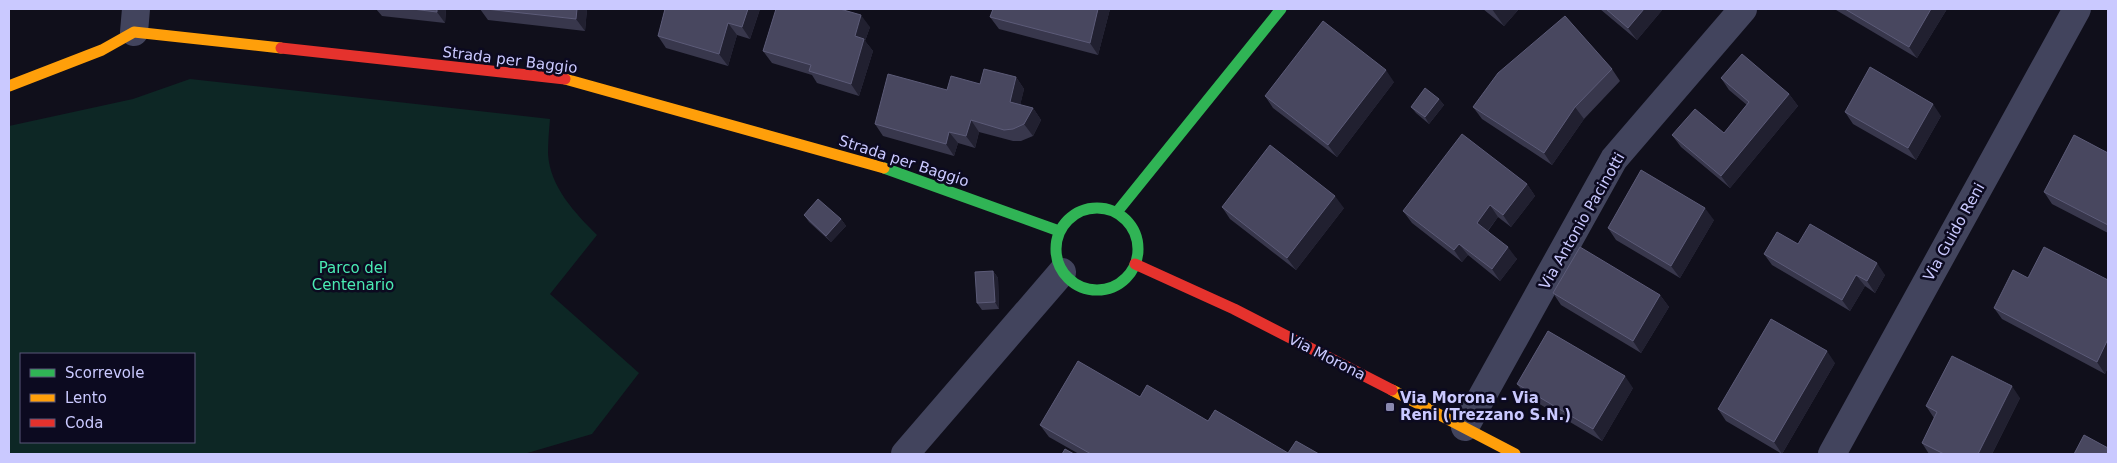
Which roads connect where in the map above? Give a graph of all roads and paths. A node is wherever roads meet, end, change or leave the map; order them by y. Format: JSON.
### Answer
{"nodes":[{"id":1,"x":1281,"y":9,"type":"edge"},
{"id":2,"x":1743,"y":9,"type":"edge"},
{"id":3,"x":2077,"y":9,"type":"edge"},
{"id":4,"x":135,"y":20,"type":"edge"},
{"id":5,"x":9,"y":86,"type":"edge"},
{"id":6,"x":1117,"y":212,"type":"junction"},
{"id":7,"x":1059,"y":231,"type":"junction"},
{"id":8,"x":1136,"y":264,"type":"junction"},
{"id":9,"x":1062,"y":272,"type":"junction"},
{"id":10,"x":1465,"y":427,"type":"junction"},
{"id":11,"x":905,"y":454,"type":"edge"},
{"id":12,"x":1516,"y":454,"type":"edge"},
{"id":13,"x":1832,"y":454,"type":"edge"}],
"edges":[{"from":1,"to":6,"type":"street"},
{"from":2,"to":10,"type":"street","name":"Via Antonio Pacinotti"},
{"from":3,"to":13,"type":"street","name":"Via Guido Reni"},
{"from":4,"to":5,"type":"street","name":"Strada per Baggio"},
{"from":4,"to":7,"type":"street","name":"Strada per Baggio"},
{"from":6,"to":7,"type":"street"},
{"from":6,"to":8,"type":"street"},
{"from":7,"to":9,"type":"street"},
{"from":8,"to":9,"type":"street"},
{"from":8,"to":10,"type":"street","name":"Via Morona"},
{"from":9,"to":11,"type":"street"},
{"from":10,"to":12,"type":"street","name":"Via Morona"}]}
